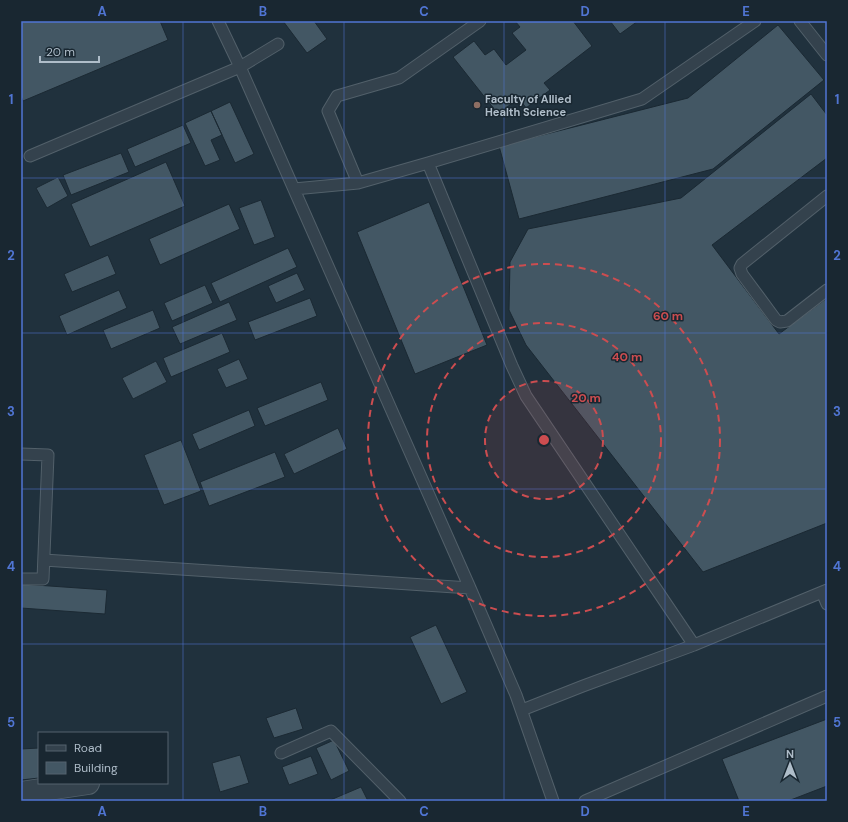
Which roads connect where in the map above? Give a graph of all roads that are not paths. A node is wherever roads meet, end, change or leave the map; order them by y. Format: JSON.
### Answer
{"nodes":[{"id":1,"x":218,"y":21,"type":"edge"},
{"id":2,"x":480,"y":21,"type":"edge"},
{"id":3,"x":756,"y":21,"type":"edge"},
{"id":4,"x":800,"y":21,"type":"edge"},
{"id":5,"x":278,"y":44,"type":"dead end"},
{"id":6,"x":827,"y":55,"type":"edge"},
{"id":7,"x":240,"y":67,"type":"junction"},
{"id":8,"x":30,"y":156,"type":"dead end"},
{"id":9,"x":428,"y":163,"type":"junction"},
{"id":10,"x":358,"y":183,"type":"junction"},
{"id":11,"x":294,"y":189,"type":"junction"},
{"id":12,"x":827,"y":196,"type":"edge"},
{"id":13,"x":827,"y":290,"type":"edge"},
{"id":14,"x":21,"y":454,"type":"edge"},
{"id":15,"x":44,"y":560,"type":"junction"},
{"id":16,"x":21,"y":579,"type":"edge"},
{"id":17,"x":470,"y":588,"type":"junction"},
{"id":18,"x":825,"y":591,"type":"edge"},
{"id":19,"x":827,"y":604,"type":"edge"},
{"id":20,"x":694,"y":645,"type":"junction"},
{"id":21,"x":827,"y":696,"type":"edge"},
{"id":22,"x":522,"y":710,"type":"junction"},
{"id":23,"x":281,"y":753,"type":"dead end"},
{"id":24,"x":81,"y":784,"type":"edge"},
{"id":25,"x":21,"y":793,"type":"edge"},
{"id":26,"x":400,"y":801,"type":"edge"},
{"id":27,"x":553,"y":801,"type":"edge"},
{"id":28,"x":585,"y":801,"type":"edge"}],
"edges":[{"from":1,"to":7,"type":"lane"},
{"from":2,"to":10,"type":"lane"},
{"from":3,"to":9,"type":"lane"},
{"from":4,"to":6,"type":"lane"},
{"from":5,"to":7,"type":"lane"},
{"from":7,"to":8,"type":"lane"},
{"from":7,"to":11,"type":"lane"},
{"from":9,"to":10,"type":"lane"},
{"from":9,"to":20,"type":"lane"},
{"from":10,"to":11,"type":"lane"},
{"from":11,"to":17,"type":"lane"},
{"from":12,"to":13,"type":"lane"},
{"from":14,"to":15,"type":"lane"},
{"from":15,"to":16,"type":"lane"},
{"from":15,"to":17,"type":"lane"},
{"from":17,"to":22,"type":"lane"},
{"from":18,"to":19,"type":"lane"},
{"from":18,"to":20,"type":"lane"},
{"from":20,"to":22,"type":"lane"},
{"from":21,"to":28,"type":"lane"},
{"from":22,"to":27,"type":"lane"},
{"from":23,"to":26,"type":"lane"},
{"from":24,"to":25,"type":"street"}]}
